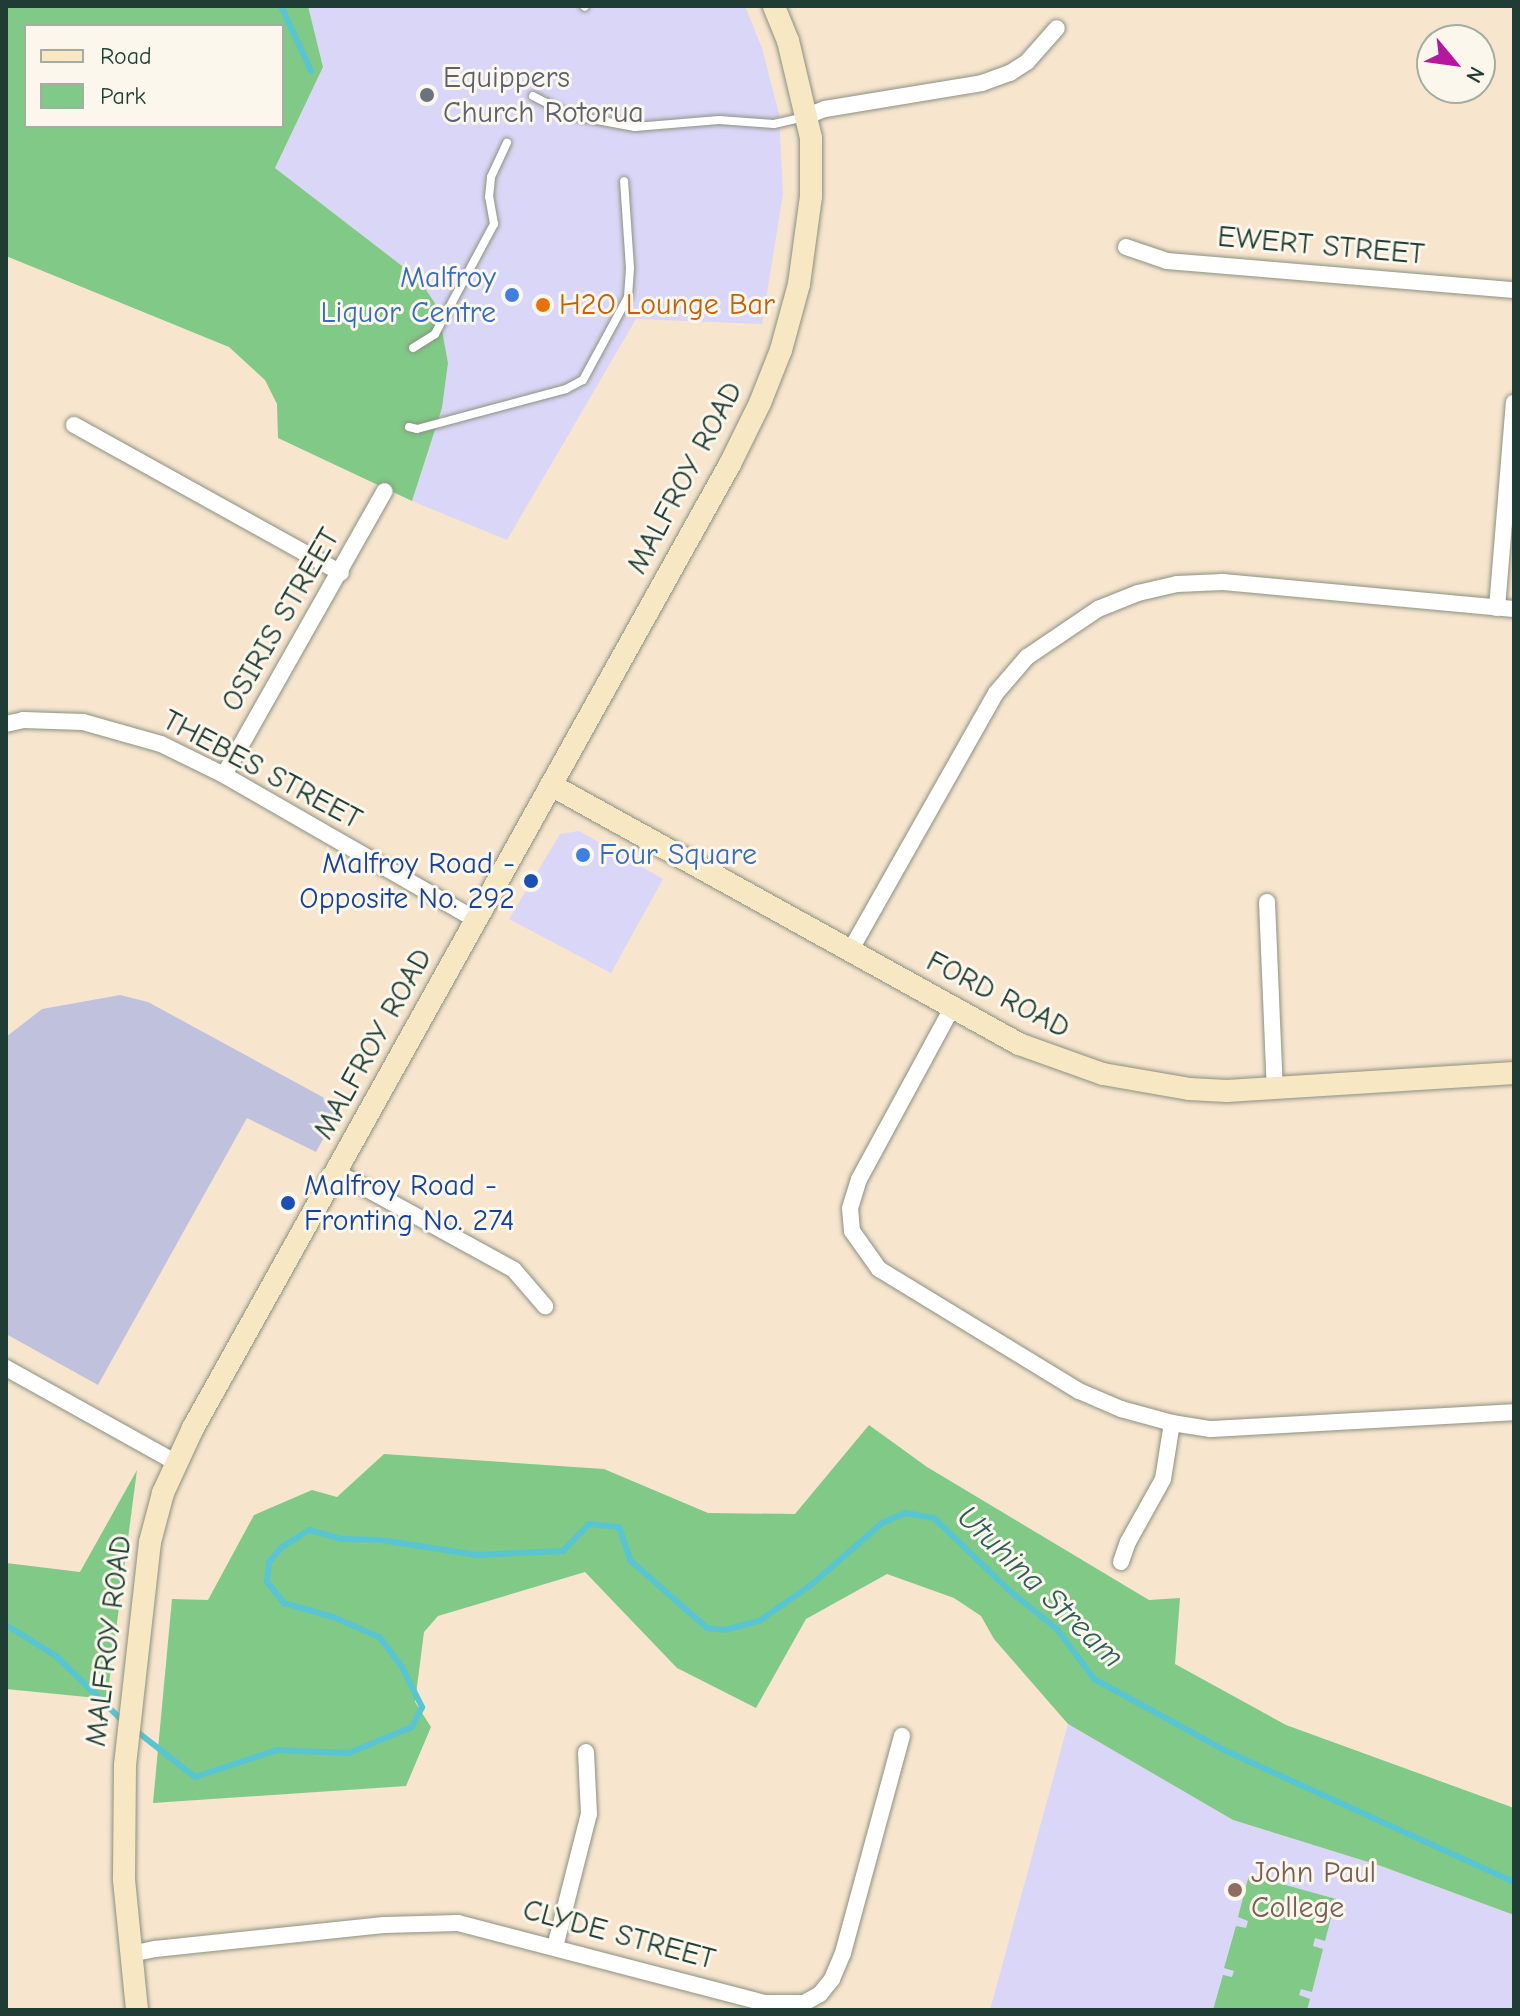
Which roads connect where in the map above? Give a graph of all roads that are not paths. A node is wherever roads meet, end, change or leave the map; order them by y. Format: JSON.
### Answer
{"nodes":[{"id":1,"x":774,"y":6,"type":"edge"},
{"id":2,"x":1057,"y":28,"type":"dead end"},
{"id":3,"x":533,"y":96,"type":"dead end"},
{"id":4,"x":804,"y":117,"type":"junction"},
{"id":5,"x":507,"y":143,"type":"dead end"},
{"id":6,"x":624,"y":181,"type":"dead end"},
{"id":7,"x":1126,"y":247,"type":"dead end"},
{"id":8,"x":1514,"y":290,"type":"edge"},
{"id":9,"x":413,"y":348,"type":"dead end"},
{"id":10,"x":1514,"y":403,"type":"edge"},
{"id":11,"x":74,"y":425,"type":"dead end"},
{"id":12,"x":409,"y":427,"type":"dead end"},
{"id":13,"x":385,"y":491,"type":"dead end"},
{"id":14,"x":341,"y":573,"type":"junction"},
{"id":15,"x":1506,"y":608,"type":"edge"},
{"id":16,"x":6,"y":724,"type":"edge"},
{"id":17,"x":224,"y":775,"type":"junction"},
{"id":18,"x":551,"y":785,"type":"junction"},
{"id":19,"x":1267,"y":902,"type":"dead end"},
{"id":20,"x":476,"y":920,"type":"junction"},
{"id":21,"x":850,"y":951,"type":"junction"},
{"id":22,"x":952,"y":1008,"type":"junction"},
{"id":23,"x":1514,"y":1073,"type":"edge"},
{"id":24,"x":1275,"y":1089,"type":"junction"},
{"id":25,"x":336,"y":1172,"type":"junction"},
{"id":26,"x":545,"y":1306,"type":"dead end"},
{"id":27,"x":6,"y":1368,"type":"edge"},
{"id":28,"x":1514,"y":1412,"type":"edge"},
{"id":29,"x":1172,"y":1423,"type":"junction"},
{"id":30,"x":175,"y":1462,"type":"junction"},
{"id":31,"x":1121,"y":1562,"type":"dead end"},
{"id":32,"x":902,"y":1736,"type":"dead end"},
{"id":33,"x":586,"y":1752,"type":"dead end"},
{"id":34,"x":555,"y":1947,"type":"junction"},
{"id":35,"x":131,"y":1954,"type":"junction"},
{"id":36,"x":137,"y":2010,"type":"edge"}],
"edges":[{"from":1,"to":4,"type":"main road","name":"MALFROY ROAD"},
{"from":2,"to":4,"type":"street"},
{"from":3,"to":4,"type":"lane"},
{"from":4,"to":18,"type":"main road","name":"MALFROY ROAD"},
{"from":5,"to":9,"type":"lane"},
{"from":6,"to":12,"type":"lane"},
{"from":7,"to":8,"type":"street","name":"EWERT STREET"},
{"from":10,"to":15,"type":"street"},
{"from":11,"to":14,"type":"street"},
{"from":13,"to":14,"type":"street","name":"OSIRIS STREET"},
{"from":14,"to":17,"type":"street","name":"OSIRIS STREET"},
{"from":15,"to":21,"type":"street"},
{"from":16,"to":17,"type":"street","name":"THEBES STREET"},
{"from":17,"to":20,"type":"street","name":"THEBES STREET"},
{"from":18,"to":20,"type":"main road","name":"MALFROY ROAD"},
{"from":18,"to":21,"type":"main road","name":"FORD ROAD"},
{"from":19,"to":24,"type":"street"},
{"from":20,"to":25,"type":"main road","name":"MALFROY ROAD"},
{"from":21,"to":22,"type":"main road","name":"FORD ROAD"},
{"from":22,"to":24,"type":"main road","name":"FORD ROAD"},
{"from":22,"to":29,"type":"street"},
{"from":23,"to":24,"type":"main road","name":"FORD ROAD"},
{"from":25,"to":26,"type":"street"},
{"from":25,"to":30,"type":"main road","name":"MALFROY ROAD"},
{"from":27,"to":30,"type":"street"},
{"from":28,"to":29,"type":"street"},
{"from":29,"to":31,"type":"street"},
{"from":30,"to":35,"type":"main road","name":"MALFROY ROAD"},
{"from":32,"to":34,"type":"street","name":"CLYDE STREET"},
{"from":33,"to":34,"type":"street"},
{"from":34,"to":35,"type":"street","name":"CLYDE STREET"},
{"from":35,"to":36,"type":"main road","name":"MALFROY ROAD"}]}
